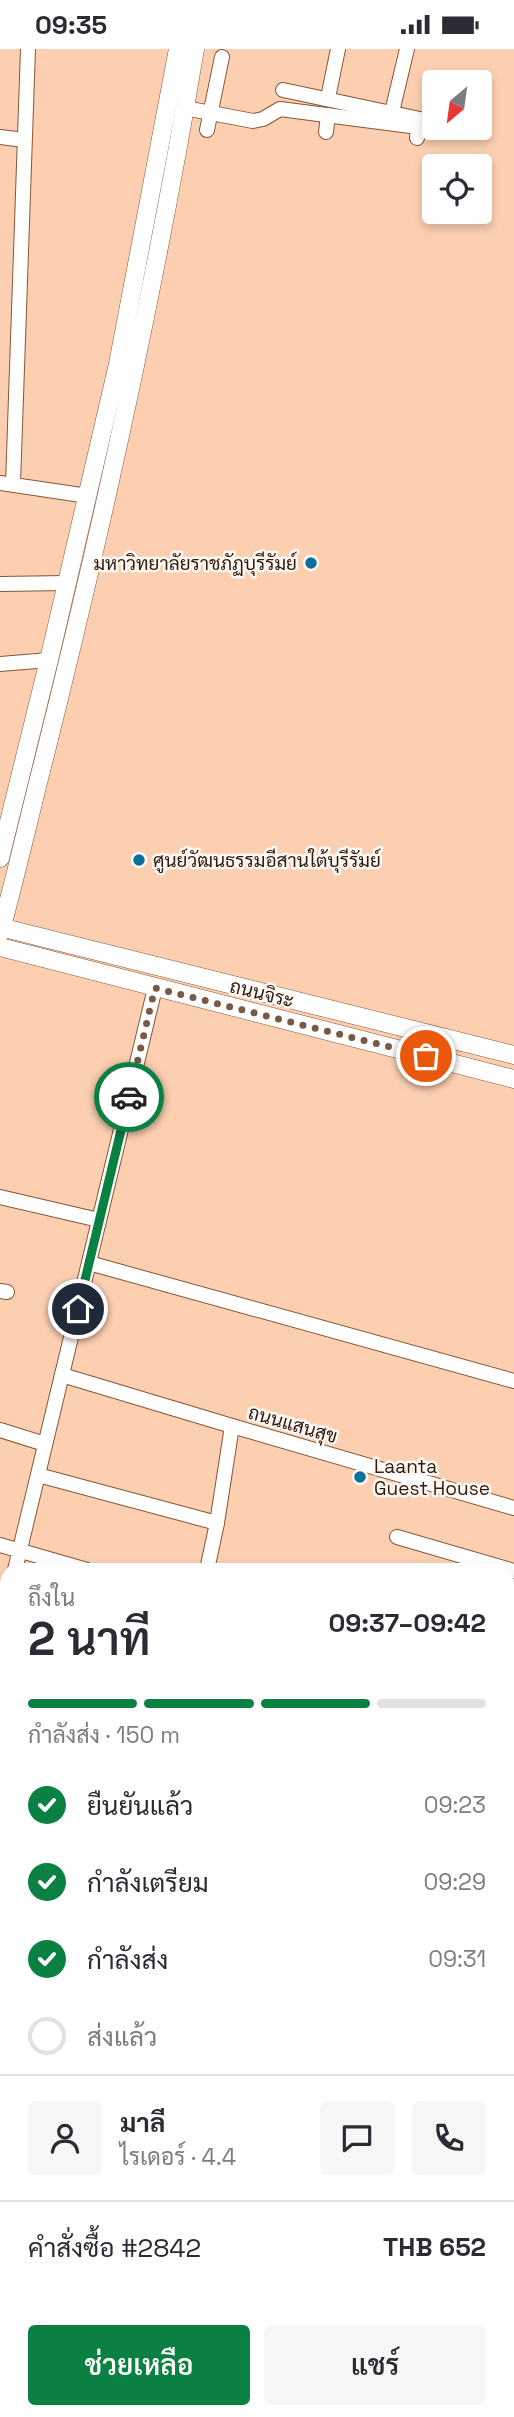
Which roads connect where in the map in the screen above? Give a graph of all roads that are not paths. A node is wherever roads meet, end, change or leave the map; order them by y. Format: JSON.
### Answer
{"nodes":[{"id":1,"x":27,"y":49,"type":"edge"},
{"id":2,"x":195,"y":49,"type":"edge"},
{"id":3,"x":338,"y":49,"type":"edge"},
{"id":4,"x":407,"y":49,"type":"edge"},
{"id":5,"x":222,"y":57,"type":"dead end"},
{"id":6,"x":181,"y":61,"type":"edge"},
{"id":7,"x":283,"y":90,"type":"dead end"},
{"id":8,"x":328,"y":98,"type":"junction"},
{"id":9,"x":185,"y":108,"type":"junction"},
{"id":10,"x":392,"y":112,"type":"junction"},
{"id":11,"x":210,"y":113,"type":"junction"},
{"id":12,"x":328,"y":115,"type":"junction"},
{"id":13,"x":422,"y":119,"type":"edge"},
{"id":14,"x":207,"y":130,"type":"dead end"},
{"id":15,"x":326,"y":132,"type":"dead end"},
{"id":16,"x":0,"y":137,"type":"edge"},
{"id":17,"x":417,"y":138,"type":"dead end"},
{"id":18,"x":24,"y":140,"type":"junction"},
{"id":19,"x":6,"y":483,"type":"edge"},
{"id":20,"x":88,"y":496,"type":"junction"},
{"id":21,"x":67,"y":583,"type":"junction"},
{"id":22,"x":0,"y":584,"type":"edge"},
{"id":23,"x":49,"y":660,"type":"junction"},
{"id":24,"x":0,"y":664,"type":"edge"},
{"id":25,"x":0,"y":858,"type":"edge"},
{"id":26,"x":1,"y":929,"type":"edge"},
{"id":27,"x":0,"y":947,"type":"edge"},
{"id":28,"x":155,"y":988,"type":"junction"},
{"id":29,"x":509,"y":1057,"type":"edge"},
{"id":30,"x":495,"y":1074,"type":"junction"},
{"id":31,"x":514,"y":1077,"type":"edge"},
{"id":32,"x":0,"y":1197,"type":"edge"},
{"id":33,"x":99,"y":1220,"type":"junction"},
{"id":34,"x":89,"y":1263,"type":"junction"},
{"id":35,"x":62,"y":1375,"type":"junction"},
{"id":36,"x":514,"y":1381,"type":"edge"},
{"id":37,"x":232,"y":1426,"type":"junction"},
{"id":38,"x":0,"y":1430,"type":"edge"},
{"id":39,"x":45,"y":1444,"type":"junction"},
{"id":40,"x":38,"y":1475,"type":"junction"},
{"id":41,"x":514,"y":1507,"type":"edge"},
{"id":42,"x":217,"y":1523,"type":"junction"},
{"id":43,"x":397,"y":1537,"type":"dead end"},
{"id":44,"x":0,"y":1545,"type":"edge"},
{"id":45,"x":19,"y":1551,"type":"junction"},
{"id":46,"x":16,"y":1563,"type":"edge"},
{"id":47,"x":62,"y":1563,"type":"edge"},
{"id":48,"x":208,"y":1563,"type":"edge"},
{"id":49,"x":465,"y":1563,"type":"edge"}],
"edges":[{"from":1,"to":18,"type":"street"},
{"from":2,"to":6,"type":"main road"},
{"from":3,"to":8,"type":"street"},
{"from":4,"to":10,"type":"street"},
{"from":5,"to":11,"type":"street"},
{"from":6,"to":9,"type":"main road"},
{"from":6,"to":20,"type":"main road"},
{"from":7,"to":8,"type":"street"},
{"from":8,"to":10,"type":"street"},
{"from":9,"to":11,"type":"street"},
{"from":9,"to":26,"type":"main road"},
{"from":10,"to":13,"type":"street"},
{"from":11,"to":12,"type":"street"},
{"from":11,"to":14,"type":"street"},
{"from":12,"to":15,"type":"street"},
{"from":12,"to":17,"type":"street"},
{"from":16,"to":18,"type":"street"},
{"from":18,"to":19,"type":"street"},
{"from":19,"to":20,"type":"street"},
{"from":20,"to":21,"type":"main road"},
{"from":21,"to":22,"type":"street"},
{"from":21,"to":23,"type":"main road"},
{"from":23,"to":24,"type":"street"},
{"from":23,"to":25,"type":"main road"},
{"from":26,"to":29,"type":"main road","name":"ถนนจิระ"},
{"from":27,"to":28,"type":"main road","name":"ถนนจิระ"},
{"from":28,"to":30,"type":"main road","name":"ถนนจิระ"},
{"from":28,"to":33,"type":"street"},
{"from":29,"to":30,"type":"main road"},
{"from":29,"to":31,"type":"main road"},
{"from":30,"to":31,"type":"main road","name":"ถนนจิระ"},
{"from":32,"to":33,"type":"street"},
{"from":33,"to":34,"type":"street"},
{"from":34,"to":35,"type":"street"},
{"from":34,"to":36,"type":"street"},
{"from":35,"to":37,"type":"street","name":"ถนนแสนสุข"},
{"from":35,"to":39,"type":"street"},
{"from":37,"to":41,"type":"street","name":"ถนนแสนสุข"},
{"from":37,"to":42,"type":"street"},
{"from":38,"to":39,"type":"street"},
{"from":39,"to":40,"type":"street"},
{"from":40,"to":42,"type":"street"},
{"from":40,"to":45,"type":"street"},
{"from":42,"to":48,"type":"street"},
{"from":43,"to":49,"type":"street"},
{"from":44,"to":45,"type":"street"},
{"from":45,"to":46,"type":"street"},
{"from":45,"to":47,"type":"street"}]}
